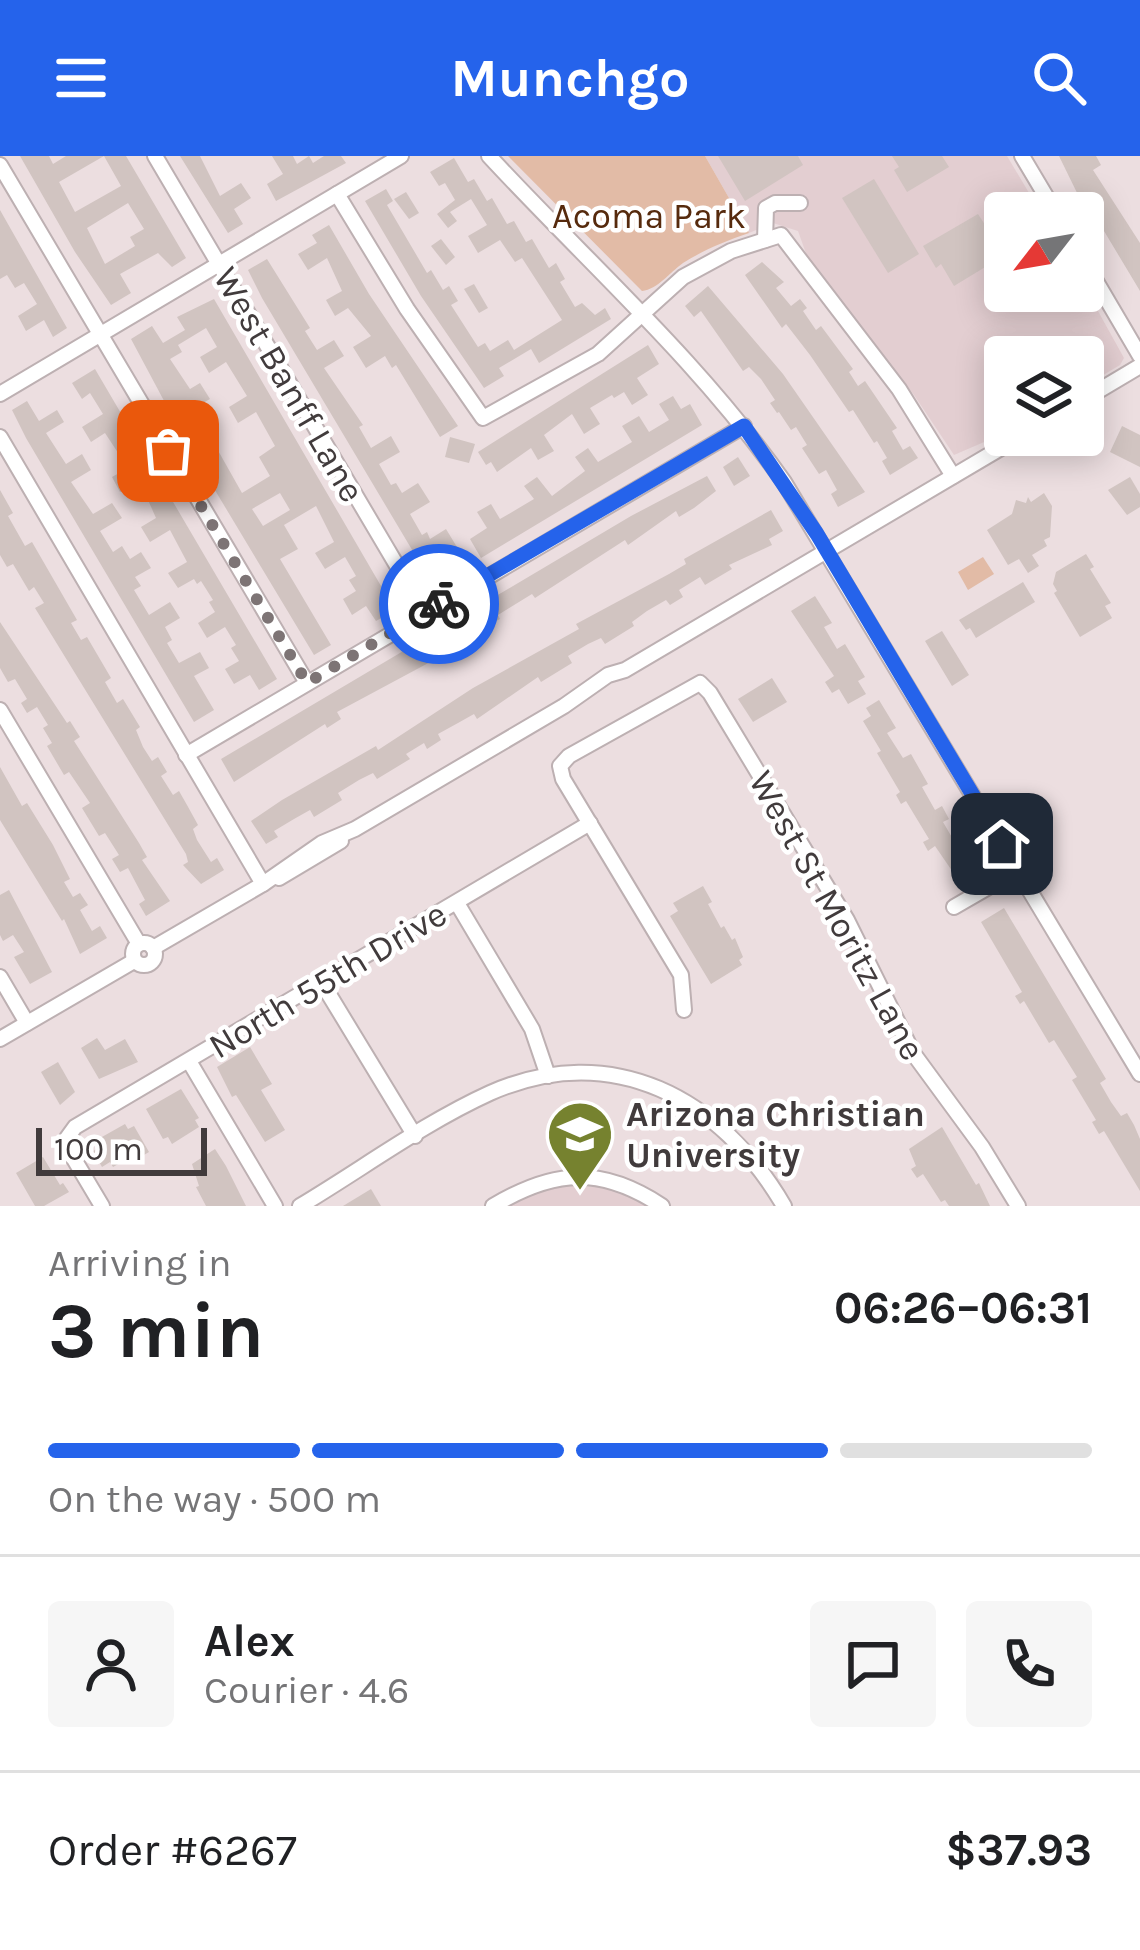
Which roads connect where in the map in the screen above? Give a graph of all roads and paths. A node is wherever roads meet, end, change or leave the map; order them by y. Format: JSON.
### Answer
{"nodes":[{"id":1,"x":155,"y":156,"type":"edge"},
{"id":2,"x":401,"y":156,"type":"edge"},
{"id":3,"x":489,"y":156,"type":"edge"},
{"id":4,"x":1022,"y":156,"type":"edge"},
{"id":5,"x":0,"y":165,"type":"edge"},
{"id":6,"x":1043,"y":192,"type":"edge"},
{"id":7,"x":337,"y":194,"type":"junction"},
{"id":8,"x":800,"y":203,"type":"dead end"},
{"id":9,"x":765,"y":240,"type":"junction"},
{"id":10,"x":219,"y":264,"type":"junction"},
{"id":11,"x":1104,"y":295,"type":"edge"},
{"id":12,"x":643,"y":313,"type":"junction"},
{"id":13,"x":99,"y":335,"type":"junction"},
{"id":14,"x":1140,"y":356,"type":"edge"},
{"id":15,"x":1140,"y":366,"type":"edge"},
{"id":16,"x":1104,"y":387,"type":"edge"},
{"id":17,"x":0,"y":394,"type":"edge"},
{"id":18,"x":744,"y":426,"type":"junction"},
{"id":19,"x":0,"y":437,"type":"edge"},
{"id":20,"x":987,"y":456,"type":"edge"},
{"id":21,"x":953,"y":476,"type":"junction"},
{"id":22,"x":826,"y":550,"type":"junction"},
{"id":23,"x":424,"y":613,"type":"junction"},
{"id":24,"x":307,"y":683,"type":"junction"},
{"id":25,"x":0,"y":710,"type":"edge"},
{"id":26,"x":186,"y":755,"type":"junction"},
{"id":27,"x":590,"y":824,"type":"junction"},
{"id":28,"x":1018,"y":870,"type":"junction"},
{"id":29,"x":262,"y":884,"type":"junction"},
{"id":30,"x":457,"y":903,"type":"junction"},
{"id":31,"x":954,"y":907,"type":"dead end"},
{"id":32,"x":146,"y":946,"type":"junction"},
{"id":33,"x":0,"y":976,"type":"edge"},
{"id":34,"x":322,"y":983,"type":"junction"},
{"id":35,"x":684,"y":1010,"type":"dead end"},
{"id":36,"x":27,"y":1023,"type":"junction"},
{"id":37,"x":0,"y":1039,"type":"edge"},
{"id":38,"x":189,"y":1061,"type":"junction"},
{"id":39,"x":1140,"y":1074,"type":"edge"},
{"id":40,"x":548,"y":1076,"type":"junction"},
{"id":41,"x":415,"y":1136,"type":"junction"},
{"id":42,"x":516,"y":1200,"type":"edge"},
{"id":43,"x":102,"y":1206,"type":"edge"},
{"id":44,"x":275,"y":1206,"type":"edge"},
{"id":45,"x":300,"y":1206,"type":"edge"},
{"id":46,"x":493,"y":1206,"type":"edge"},
{"id":47,"x":662,"y":1206,"type":"edge"},
{"id":48,"x":784,"y":1206,"type":"edge"},
{"id":49,"x":1018,"y":1206,"type":"edge"}],
"edges":[{"from":1,"to":10,"type":"street","name":"West Banff Lane"},
{"from":2,"to":7,"type":"street"},
{"from":3,"to":12,"type":"street"},
{"from":4,"to":6,"type":"street"},
{"from":5,"to":13,"type":"street"},
{"from":7,"to":10,"type":"street"},
{"from":7,"to":12,"type":"street"},
{"from":8,"to":9,"type":"street"},
{"from":9,"to":12,"type":"street"},
{"from":9,"to":21,"type":"street"},
{"from":10,"to":13,"type":"street"},
{"from":10,"to":23,"type":"street","name":"West Banff Lane"},
{"from":11,"to":14,"type":"street"},
{"from":12,"to":18,"type":"street"},
{"from":13,"to":17,"type":"street"},
{"from":13,"to":24,"type":"street"},
{"from":15,"to":16,"type":"street"},
{"from":18,"to":22,"type":"street"},
{"from":18,"to":23,"type":"street"},
{"from":19,"to":26,"type":"street"},
{"from":20,"to":21,"type":"street"},
{"from":21,"to":22,"type":"street"},
{"from":22,"to":28,"type":"street"},
{"from":22,"to":29,"type":"street"},
{"from":23,"to":24,"type":"street"},
{"from":24,"to":26,"type":"street"},
{"from":25,"to":32,"type":"street"},
{"from":26,"to":29,"type":"street"},
{"from":27,"to":30,"type":"street","name":"North 55th Drive"},
{"from":27,"to":35,"type":"street"},
{"from":27,"to":49,"type":"street","name":"West St Moritz Lane"},
{"from":28,"to":31,"type":"street"},
{"from":28,"to":39,"type":"street"},
{"from":29,"to":32,"type":"street"},
{"from":30,"to":34,"type":"street","name":"North 55th Drive"},
{"from":30,"to":40,"type":"street"},
{"from":32,"to":36,"type":"street"},
{"from":33,"to":36,"type":"street"},
{"from":34,"to":38,"type":"street","name":"North 55th Drive"},
{"from":34,"to":41,"type":"street"},
{"from":36,"to":37,"type":"street"},
{"from":38,"to":43,"type":"street","name":"North 55th Drive"},
{"from":38,"to":44,"type":"street"},
{"from":40,"to":41,"type":"street"},
{"from":40,"to":48,"type":"street"},
{"from":41,"to":45,"type":"street"},
{"from":42,"to":46,"type":"street"},
{"from":42,"to":47,"type":"street"}]}
